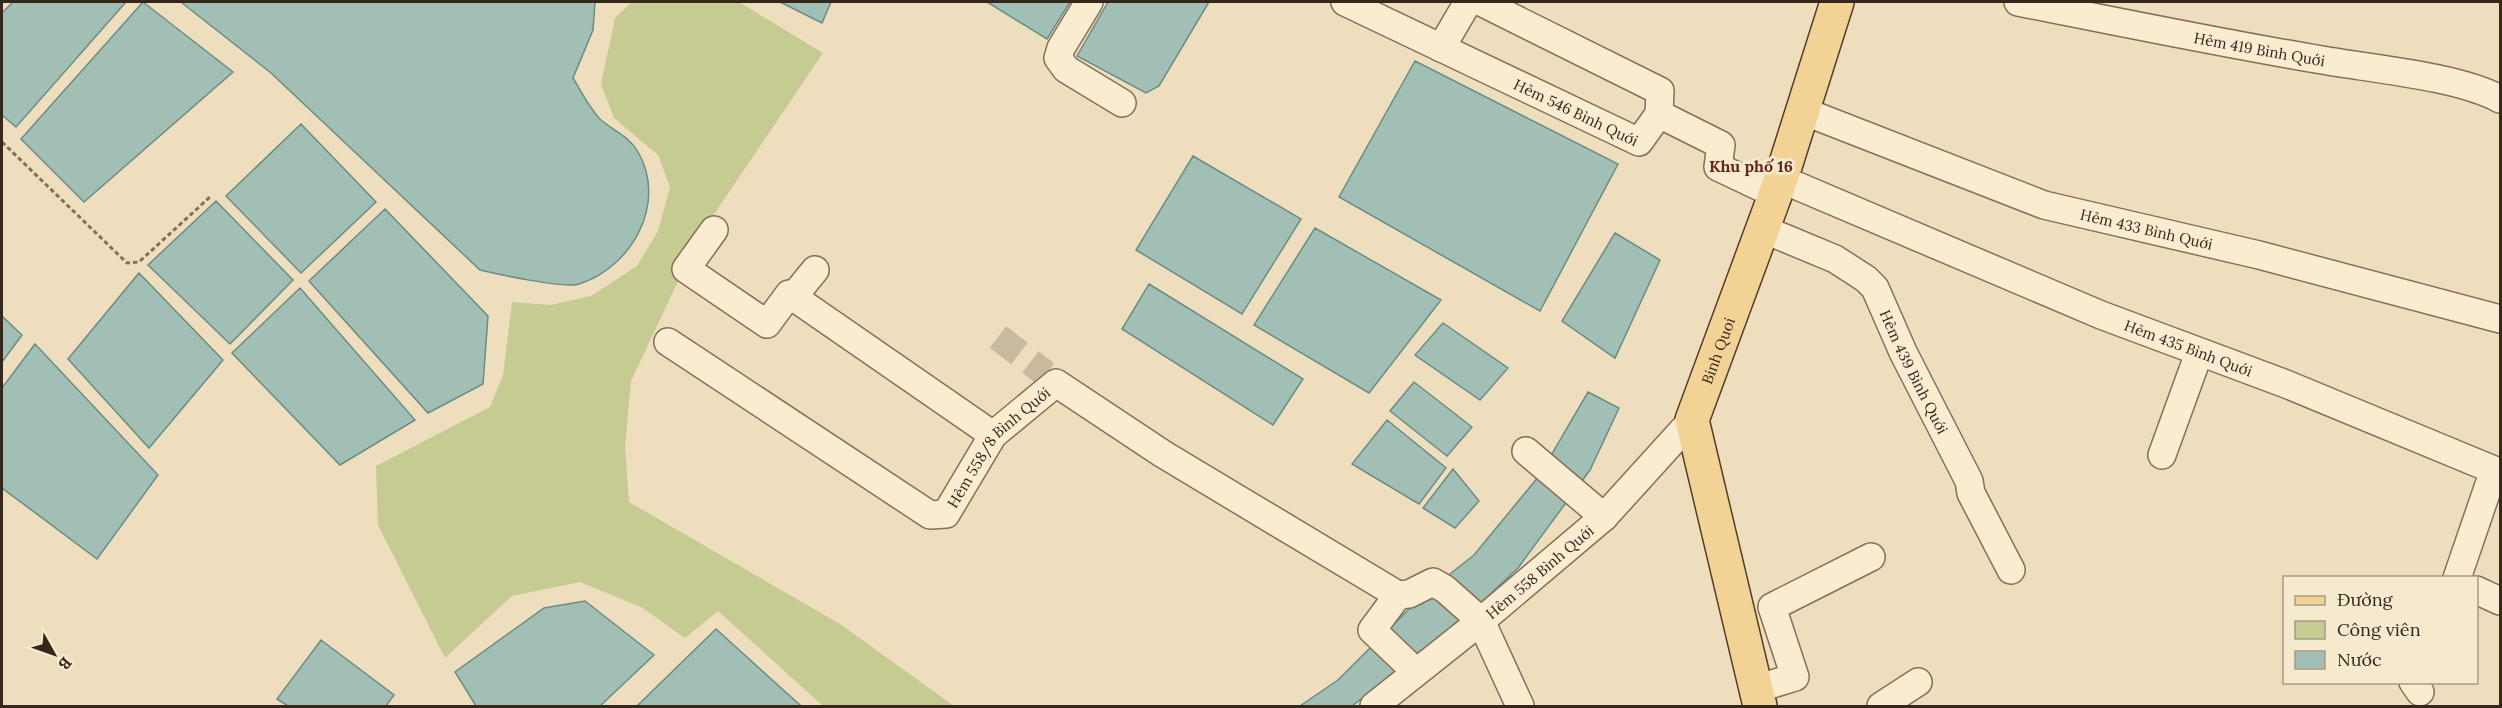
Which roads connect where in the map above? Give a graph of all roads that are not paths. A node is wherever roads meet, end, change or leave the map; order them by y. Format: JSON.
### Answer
{"nodes":[{"id":1,"x":1089,"y":2,"type":"edge"},
{"id":2,"x":1468,"y":2,"type":"edge"},
{"id":3,"x":1481,"y":2,"type":"edge"},
{"id":4,"x":1837,"y":2,"type":"edge"},
{"id":5,"x":2018,"y":2,"type":"edge"},
{"id":6,"x":1351,"y":3,"type":"edge"},
{"id":7,"x":1441,"y":48,"type":"junction"},
{"id":8,"x":2500,"y":99,"type":"edge"},
{"id":9,"x":1122,"y":103,"type":"dead end"},
{"id":10,"x":1803,"y":111,"type":"junction"},
{"id":11,"x":1659,"y":114,"type":"junction"},
{"id":12,"x":1778,"y":187,"type":"junction"},
{"id":13,"x":1763,"y":229,"type":"junction"},
{"id":14,"x":714,"y":230,"type":"dead end"},
{"id":15,"x":815,"y":270,"type":"dead end"},
{"id":16,"x":793,"y":297,"type":"junction"},
{"id":17,"x":2500,"y":319,"type":"edge"},
{"id":18,"x":668,"y":342,"type":"dead end"},
{"id":19,"x":2199,"y":352,"type":"junction"},
{"id":20,"x":1692,"y":420,"type":"junction"},
{"id":21,"x":993,"y":435,"type":"junction"},
{"id":22,"x":2162,"y":455,"type":"dead end"},
{"id":23,"x":1533,"y":457,"type":"dead end"},
{"id":24,"x":2492,"y":506,"type":"edge"},
{"id":25,"x":1604,"y":517,"type":"junction"},
{"id":26,"x":1871,"y":557,"type":"dead end"},
{"id":27,"x":2011,"y":570,"type":"dead end"},
{"id":28,"x":2458,"y":576,"type":"edge"},
{"id":29,"x":2478,"y":591,"type":"edge"},
{"id":30,"x":1398,"y":595,"type":"junction"},
{"id":31,"x":2500,"y":601,"type":"edge"},
{"id":32,"x":1478,"y":618,"type":"junction"},
{"id":33,"x":1414,"y":669,"type":"junction"},
{"id":34,"x":1918,"y":682,"type":"dead end"},
{"id":35,"x":1400,"y":698,"type":"edge"},
{"id":36,"x":1758,"y":698,"type":"edge"},
{"id":37,"x":1374,"y":706,"type":"edge"},
{"id":38,"x":1520,"y":706,"type":"edge"},
{"id":39,"x":1881,"y":706,"type":"edge"}],
"edges":[{"from":1,"to":9,"type":"street"},
{"from":2,"to":7,"type":"street"},
{"from":3,"to":11,"type":"street"},
{"from":4,"to":10,"type":"main road","name":"Binh Quoi"},
{"from":5,"to":8,"type":"street","name":"Hẻm 419 Bình Quới"},
{"from":6,"to":7,"type":"street","name":"Hẻm 546 Bình Quới"},
{"from":7,"to":11,"type":"street","name":"Hẻm 546 Bình Quới"},
{"from":10,"to":12,"type":"main road","name":"Binh Quoi"},
{"from":10,"to":17,"type":"street","name":"Hẻm 433 Bình Quới"},
{"from":11,"to":12,"type":"street","name":"Hẻm 546 Bình Quới"},
{"from":12,"to":13,"type":"main road","name":"Binh Quoi"},
{"from":12,"to":19,"type":"street","name":"Hẻm 435 Bình Quới"},
{"from":13,"to":20,"type":"main road","name":"Binh Quoi"},
{"from":13,"to":27,"type":"street","name":"Hẻm 439 Bình Quới"},
{"from":14,"to":16,"type":"street"},
{"from":15,"to":16,"type":"street"},
{"from":16,"to":21,"type":"street"},
{"from":18,"to":21,"type":"street","name":"Hẻm 558/8 Bình Quới"},
{"from":19,"to":22,"type":"street"},
{"from":19,"to":24,"type":"street","name":"Hẻm 435 Bình Quới"},
{"from":20,"to":25,"type":"street","name":"Hẻm 558 Bình Quới"},
{"from":20,"to":36,"type":"main road"},
{"from":21,"to":30,"type":"street","name":"Hẻm 558/8 Bình Quới"},
{"from":23,"to":25,"type":"street"},
{"from":24,"to":28,"type":"street","name":"Hẻm 435 Bình Quới"},
{"from":25,"to":32,"type":"street","name":"Hẻm 558 Bình Quới"},
{"from":26,"to":36,"type":"street"},
{"from":29,"to":31,"type":"street"},
{"from":30,"to":32,"type":"street"},
{"from":30,"to":33,"type":"street"},
{"from":32,"to":33,"type":"street","name":"Hẻm 558 Bình Quới"},
{"from":32,"to":38,"type":"street"},
{"from":33,"to":35,"type":"street","name":"Hẻm 558 Bình Quới"},
{"from":34,"to":39,"type":"street"},
{"from":35,"to":37,"type":"street","name":"Hẻm 558 Bình Quới"}]}
